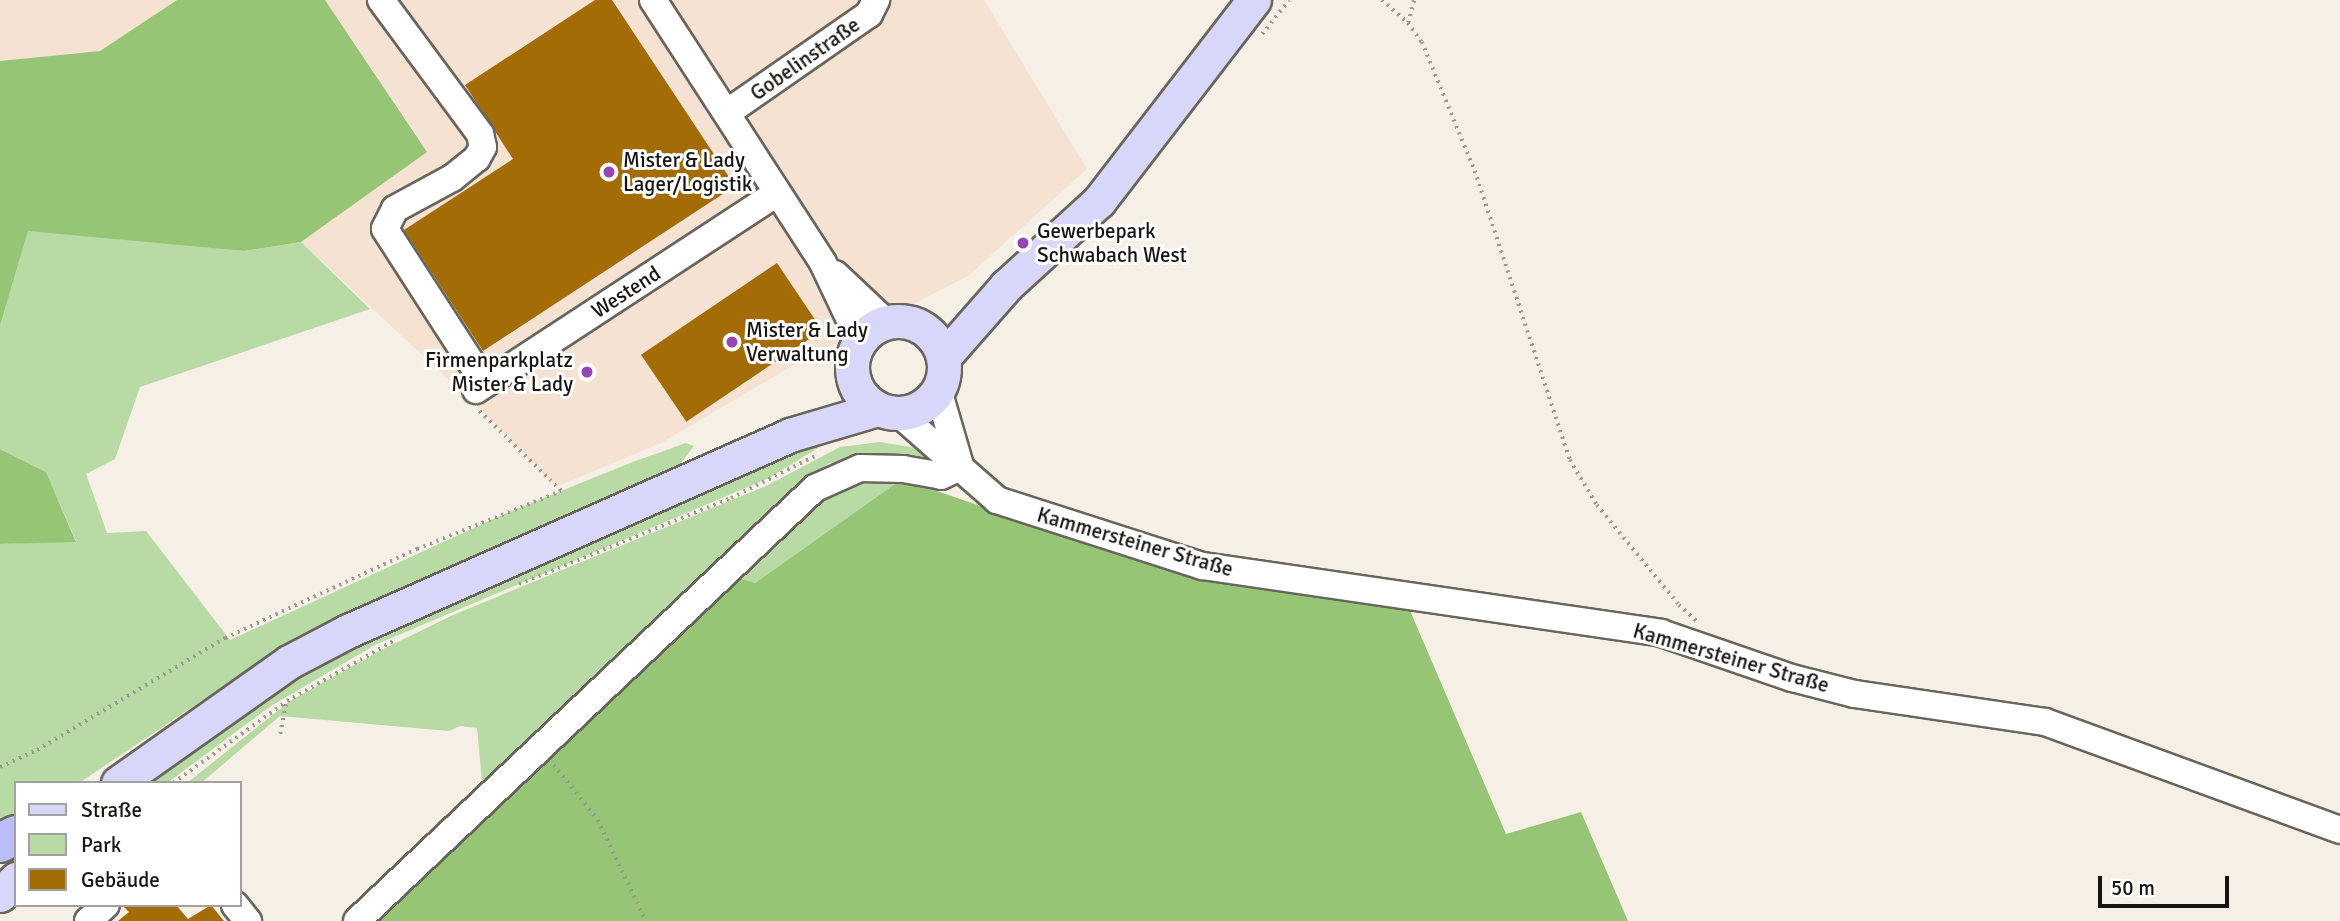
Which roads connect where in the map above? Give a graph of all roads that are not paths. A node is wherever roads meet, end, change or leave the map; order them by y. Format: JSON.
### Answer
{"nodes":[{"id":1,"x":381,"y":0,"type":"edge"},
{"id":2,"x":653,"y":0,"type":"edge"},
{"id":3,"x":876,"y":0,"type":"edge"},
{"id":4,"x":1254,"y":0,"type":"edge"},
{"id":5,"x":728,"y":112,"type":"junction"},
{"id":6,"x":776,"y":194,"type":"junction"},
{"id":7,"x":1006,"y":286,"type":"junction"},
{"id":8,"x":922,"y":328,"type":"junction"},
{"id":9,"x":874,"y":332,"type":"junction"},
{"id":10,"x":943,"y":358,"type":"junction"},
{"id":11,"x":852,"y":375,"type":"junction"},
{"id":12,"x":938,"y":390,"type":"junction"},
{"id":13,"x":888,"y":411,"type":"junction"},
{"id":14,"x":790,"y":435,"type":"junction"},
{"id":15,"x":960,"y":467,"type":"junction"},
{"id":16,"x":121,"y":781,"type":"edge"},
{"id":17,"x":2340,"y":830,"type":"edge"},
{"id":18,"x":14,"y":881,"type":"edge"},
{"id":19,"x":0,"y":895,"type":"edge"},
{"id":20,"x":104,"y":907,"type":"edge"},
{"id":21,"x":237,"y":907,"type":"edge"},
{"id":22,"x":88,"y":921,"type":"edge"},
{"id":23,"x":248,"y":921,"type":"edge"},
{"id":24,"x":357,"y":921,"type":"edge"}],
"edges":[{"from":1,"to":6,"type":"street","name":"Westend"},
{"from":2,"to":5,"type":"street"},
{"from":3,"to":5,"type":"street","name":"Gobelinstraße"},
{"from":4,"to":7,"type":"main road"},
{"from":5,"to":6,"type":"street"},
{"from":6,"to":9,"type":"street"},
{"from":7,"to":8,"type":"main road"},
{"from":7,"to":10,"type":"main road"},
{"from":8,"to":9,"type":"main road"},
{"from":8,"to":10,"type":"main road"},
{"from":9,"to":11,"type":"main road"},
{"from":10,"to":12,"type":"main road"},
{"from":11,"to":13,"type":"main road"},
{"from":11,"to":14,"type":"main road"},
{"from":12,"to":13,"type":"main road"},
{"from":12,"to":15,"type":"street"},
{"from":13,"to":14,"type":"main road"},
{"from":13,"to":15,"type":"street","name":"Kammersteiner Straße"},
{"from":14,"to":16,"type":"main road"},
{"from":15,"to":17,"type":"street","name":"Kammersteiner Straße"},
{"from":15,"to":24,"type":"street"},
{"from":18,"to":19,"type":"main road"},
{"from":20,"to":22,"type":"street"},
{"from":21,"to":23,"type":"street"}]}
